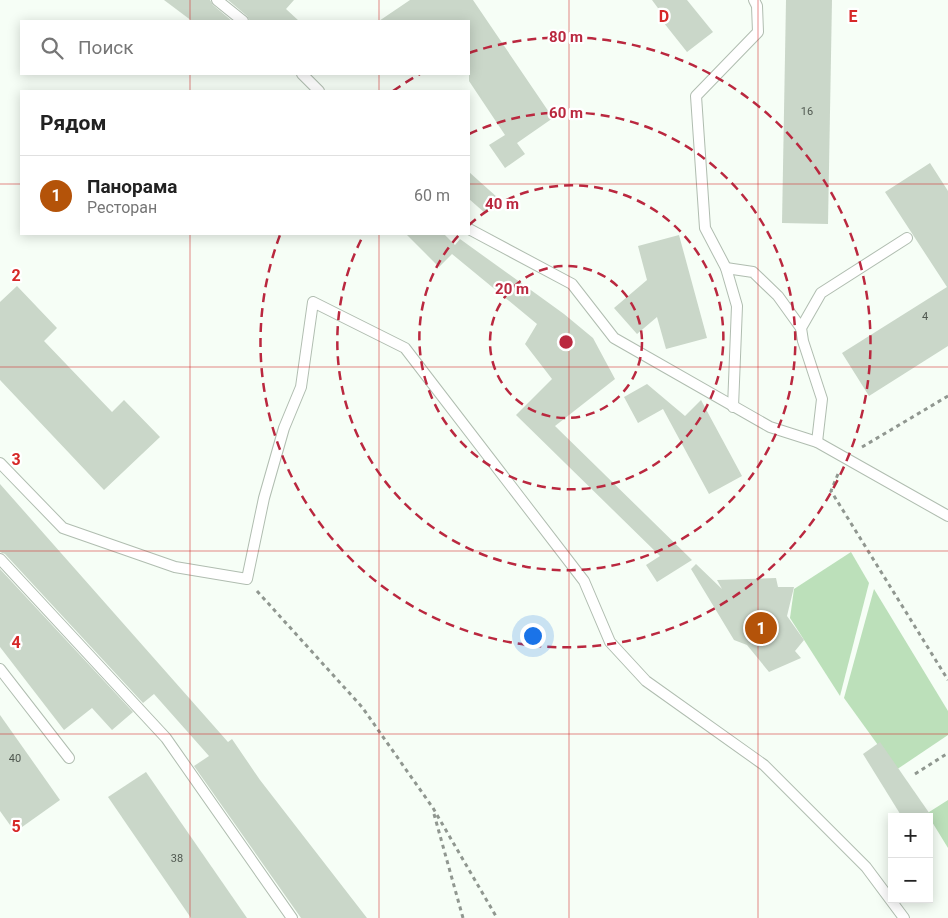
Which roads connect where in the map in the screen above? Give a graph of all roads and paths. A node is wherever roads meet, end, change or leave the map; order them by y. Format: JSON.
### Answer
{"nodes":[{"id":1,"x":216,"y":0,"type":"edge"},
{"id":2,"x":754,"y":0,"type":"edge"},
{"id":3,"x":242,"y":20,"type":"edge"},
{"id":4,"x":303,"y":75,"type":"edge"},
{"id":5,"x":318,"y":90,"type":"edge"},
{"id":6,"x":470,"y":230,"type":"edge"},
{"id":7,"x":907,"y":238,"type":"dead end"},
{"id":8,"x":726,"y":268,"type":"junction"},
{"id":9,"x":801,"y":328,"type":"junction"},
{"id":10,"x":948,"y":396,"type":"edge"},
{"id":11,"x":733,"y":407,"type":"junction"},
{"id":12,"x":818,"y":442,"type":"junction"},
{"id":13,"x":844,"y":457,"type":"junction"},
{"id":14,"x":0,"y":463,"type":"edge"},
{"id":15,"x":948,"y":516,"type":"edge"},
{"id":16,"x":0,"y":559,"type":"edge"},
{"id":17,"x":247,"y":580,"type":"junction"},
{"id":18,"x":0,"y":669,"type":"edge"},
{"id":19,"x":948,"y":680,"type":"edge"},
{"id":20,"x":948,"y":753,"type":"edge"},
{"id":21,"x":69,"y":758,"type":"dead end"},
{"id":22,"x":915,"y":774,"type":"dead end"},
{"id":23,"x":433,"y":808,"type":"junction"},
{"id":24,"x":292,"y":918,"type":"edge"},
{"id":25,"x":463,"y":918,"type":"edge"},
{"id":26,"x":497,"y":918,"type":"edge"},
{"id":27,"x":904,"y":918,"type":"edge"}],
"edges":[{"from":1,"to":3,"type":"lane"},
{"from":2,"to":8,"type":"lane"},
{"from":4,"to":5,"type":"lane"},
{"from":6,"to":11,"type":"lane"},
{"from":7,"to":9,"type":"lane"},
{"from":8,"to":9,"type":"lane"},
{"from":8,"to":11,"type":"lane"},
{"from":9,"to":12,"type":"lane"},
{"from":10,"to":13,"type":"path"},
{"from":11,"to":12,"type":"lane"},
{"from":12,"to":13,"type":"lane"},
{"from":13,"to":15,"type":"lane"},
{"from":13,"to":19,"type":"path"},
{"from":14,"to":17,"type":"lane"},
{"from":16,"to":24,"type":"lane"},
{"from":17,"to":23,"type":"path"},
{"from":17,"to":27,"type":"lane"},
{"from":18,"to":21,"type":"lane"},
{"from":20,"to":22,"type":"path"},
{"from":23,"to":25,"type":"path"},
{"from":23,"to":26,"type":"path"}]}
